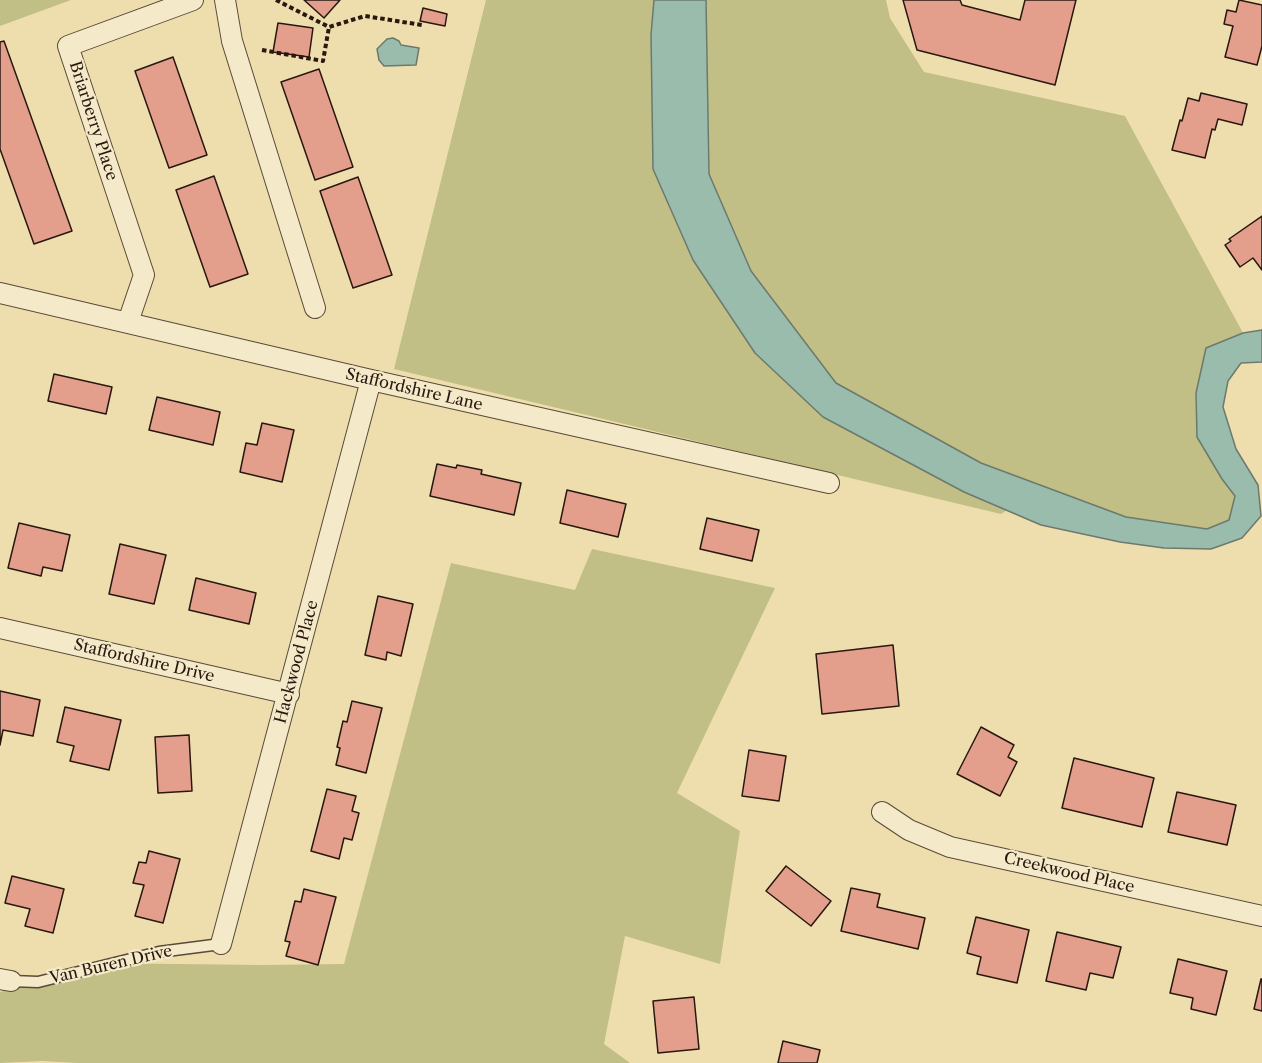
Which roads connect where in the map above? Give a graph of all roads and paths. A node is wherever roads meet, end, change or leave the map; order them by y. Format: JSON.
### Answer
{"nodes":[{"id":1,"x":193,"y":0,"type":"edge"},
{"id":2,"x":225,"y":0,"type":"edge"},
{"id":3,"x":276,"y":0,"type":"edge"},
{"id":4,"x":422,"y":24,"type":"dead end"},
{"id":5,"x":329,"y":27,"type":"junction"},
{"id":6,"x":262,"y":50,"type":"dead end"},
{"id":7,"x":0,"y":293,"type":"edge"},
{"id":8,"x":315,"y":308,"type":"dead end"},
{"id":9,"x":128,"y":322,"type":"junction"},
{"id":10,"x":371,"y":380,"type":"junction"},
{"id":11,"x":829,"y":483,"type":"dead end"},
{"id":12,"x":0,"y":628,"type":"edge"},
{"id":13,"x":289,"y":694,"type":"junction"},
{"id":14,"x":882,"y":813,"type":"dead end"},
{"id":15,"x":1262,"y":916,"type":"edge"},
{"id":16,"x":221,"y":944,"type":"joint"},
{"id":17,"x":5,"y":980,"type":"edge"}],
"edges":[{"from":1,"to":9,"type":"street","name":"Briarberry Place"},
{"from":2,"to":8,"type":"street"},
{"from":3,"to":5,"type":"path"},
{"from":4,"to":5,"type":"path"},
{"from":5,"to":6,"type":"path"},
{"from":7,"to":9,"type":"street","name":"Staffordshire Lane"},
{"from":9,"to":10,"type":"street","name":"Staffordshire Lane"},
{"from":10,"to":11,"type":"street","name":"Staffordshire Lane"},
{"from":10,"to":13,"type":"street","name":"Hackwood Place"},
{"from":12,"to":13,"type":"street","name":"Staffordshire Drive"},
{"from":13,"to":16,"type":"street","name":"Hackwood Place"},
{"from":14,"to":15,"type":"street","name":"Creekwood Place"},
{"from":16,"to":17,"type":"lane","name":"Van Buren Drive"}]}
